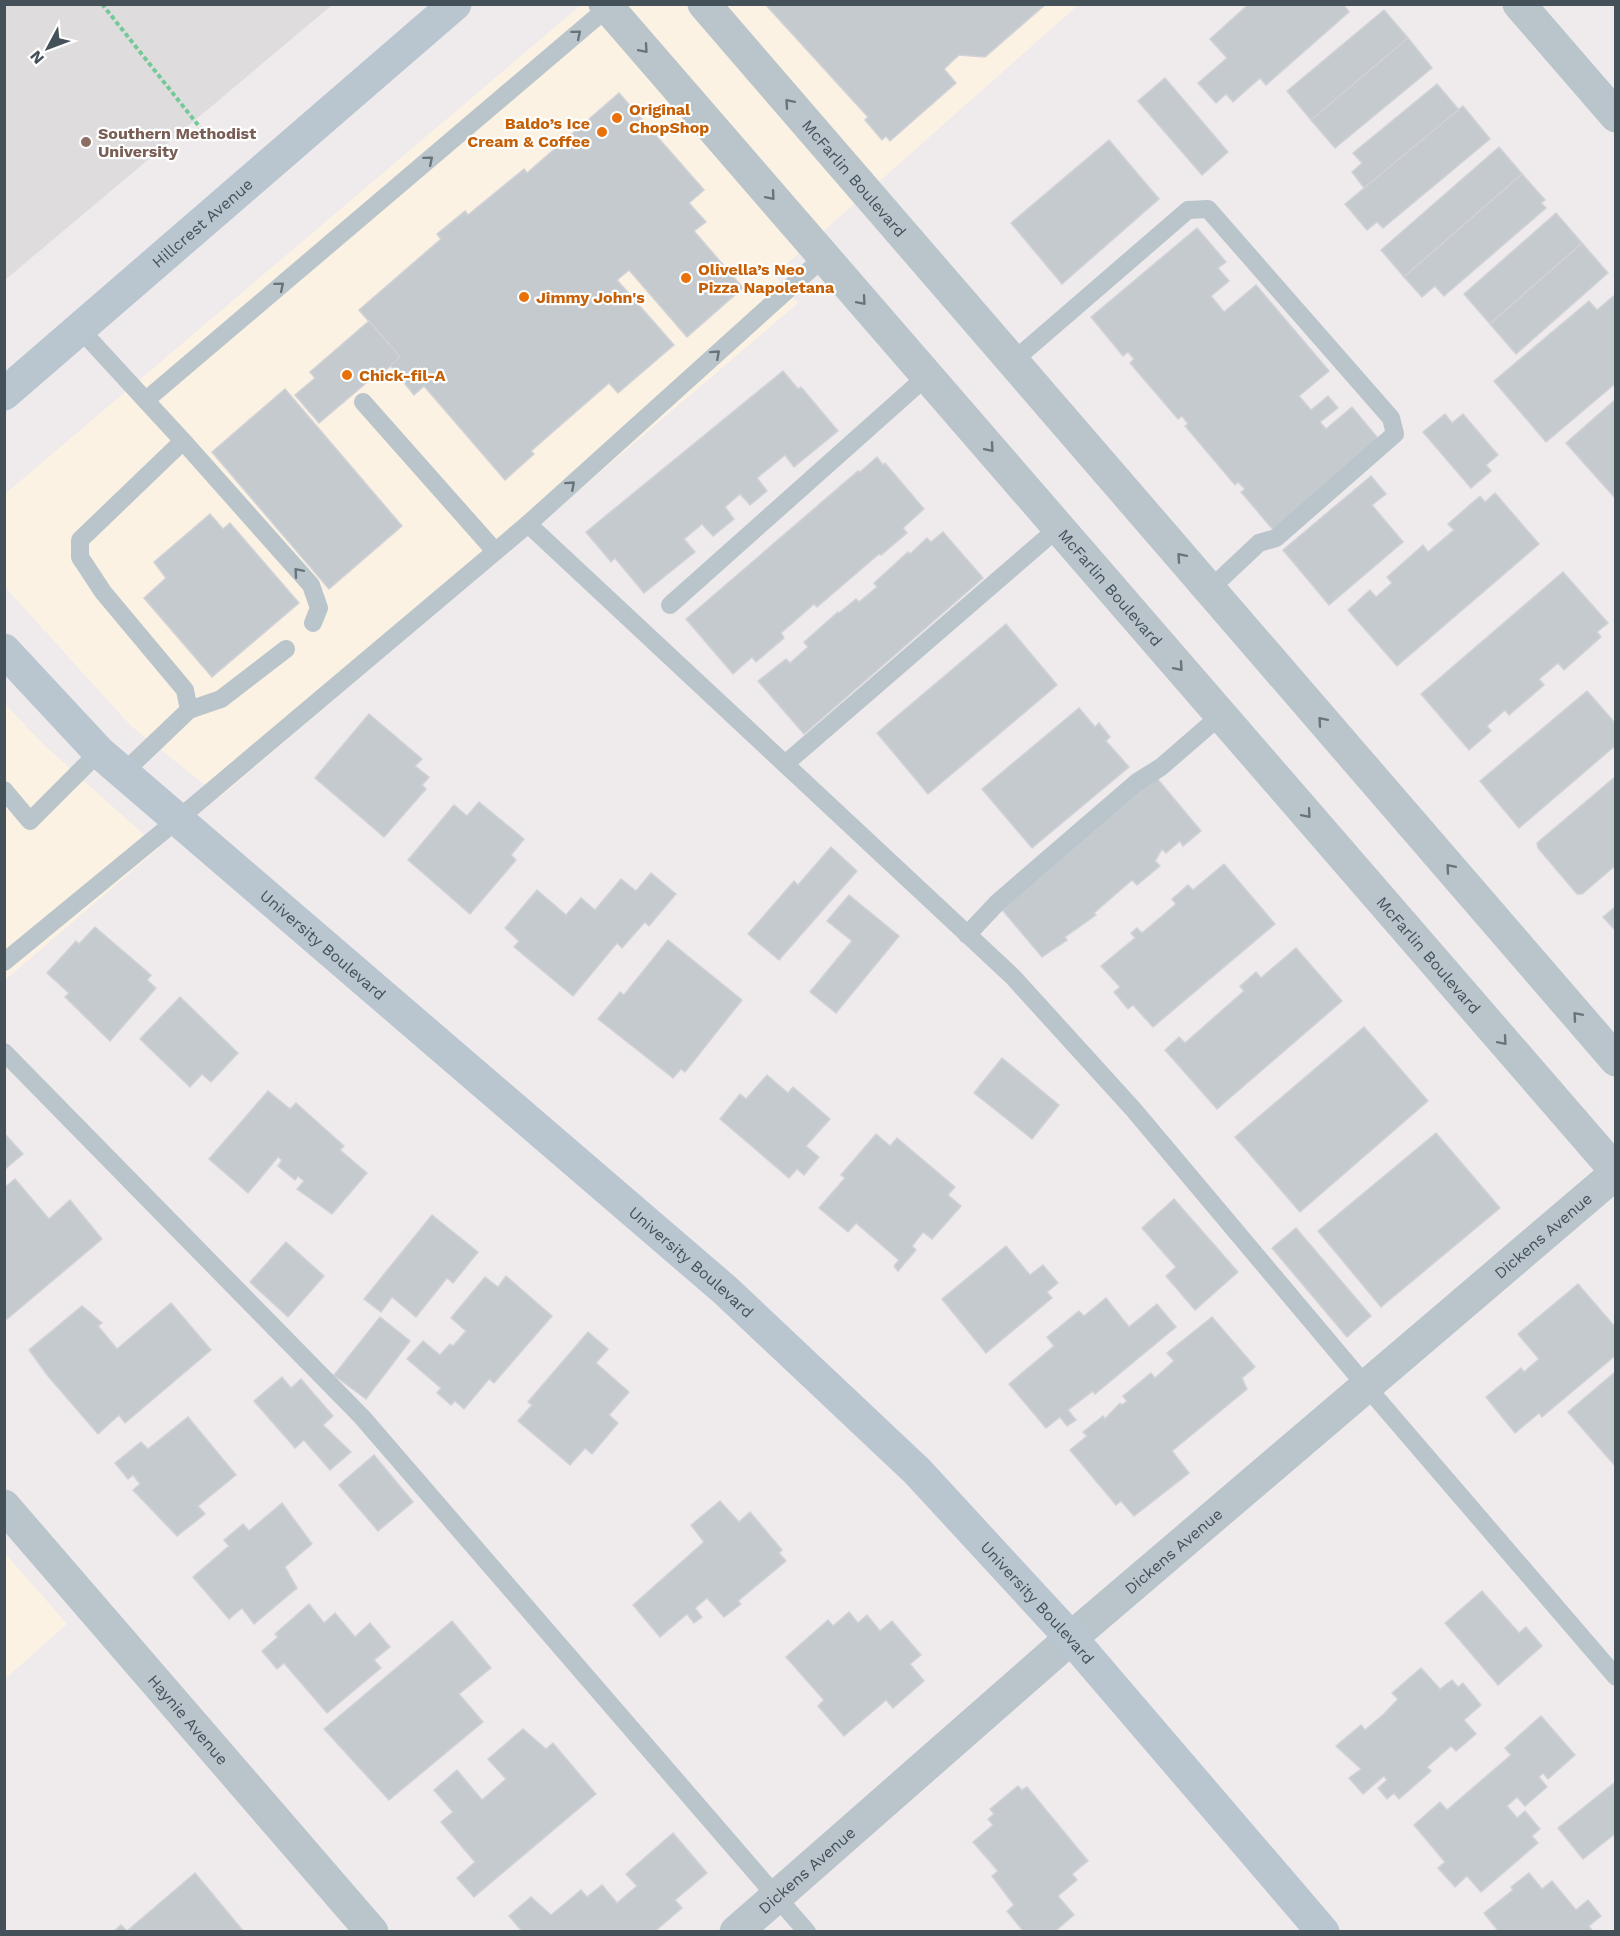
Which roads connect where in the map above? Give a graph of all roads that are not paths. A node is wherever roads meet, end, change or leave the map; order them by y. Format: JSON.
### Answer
{"nodes":[{"id":1,"x":455,"y":4,"type":"edge"},
{"id":2,"x":704,"y":4,"type":"edge"},
{"id":3,"x":1519,"y":4,"type":"edge"},
{"id":4,"x":608,"y":6,"type":"edge"},
{"id":5,"x":1616,"y":116,"type":"edge"},
{"id":6,"x":824,"y":257,"type":"junction"},
{"id":7,"x":80,"y":329,"type":"junction"},
{"id":8,"x":1012,"y":362,"type":"junction"},
{"id":9,"x":927,"y":376,"type":"junction"},
{"id":10,"x":4,"y":394,"type":"edge"},
{"id":11,"x":146,"y":400,"type":"junction"},
{"id":12,"x":363,"y":402,"type":"dead end"},
{"id":13,"x":183,"y":441,"type":"junction"},
{"id":14,"x":528,"y":524,"type":"junction"},
{"id":15,"x":1058,"y":528,"type":"junction"},
{"id":16,"x":495,"y":551,"type":"junction"},
{"id":17,"x":1209,"y":590,"type":"junction"},
{"id":18,"x":670,"y":605,"type":"dead end"},
{"id":19,"x":313,"y":623,"type":"dead end"},
{"id":20,"x":286,"y":649,"type":"dead end"},
{"id":21,"x":4,"y":650,"type":"edge"},
{"id":22,"x":189,"y":710,"type":"junction"},
{"id":23,"x":1221,"y":715,"type":"junction"},
{"id":24,"x":111,"y":763,"type":"junction"},
{"id":25,"x":785,"y":764,"type":"junction"},
{"id":26,"x":4,"y":790,"type":"edge"},
{"id":27,"x":177,"y":820,"type":"junction"},
{"id":28,"x":967,"y":935,"type":"junction"},
{"id":29,"x":4,"y":962,"type":"edge"},
{"id":30,"x":4,"y":1052,"type":"edge"},
{"id":31,"x":1616,"y":1060,"type":"edge"},
{"id":32,"x":1616,"y":1172,"type":"edge"},
{"id":33,"x":1366,"y":1386,"type":"junction"},
{"id":34,"x":4,"y":1506,"type":"edge"},
{"id":35,"x":1071,"y":1638,"type":"junction"},
{"id":36,"x":1616,"y":1677,"type":"edge"},
{"id":37,"x":777,"y":1897,"type":"junction"},
{"id":38,"x":372,"y":1932,"type":"edge"},
{"id":39,"x":736,"y":1932,"type":"edge"},
{"id":40,"x":807,"y":1932,"type":"edge"},
{"id":41,"x":1323,"y":1932,"type":"edge"}],
"edges":[{"from":1,"to":7,"type":"street","name":"Hillcrest Avenue"},
{"from":8,"to":2,"type":"street","name":"McFarlin Boulevard","one_way":true},
{"from":3,"to":5,"type":"street"},
{"from":4,"to":6,"type":"street","name":"McFarlin Boulevard","one_way":true},
{"from":11,"to":4,"type":"lane","one_way":true},
{"from":6,"to":9,"type":"street","name":"McFarlin Boulevard","one_way":true},
{"from":14,"to":6,"type":"lane","one_way":true},
{"from":7,"to":10,"type":"street","name":"Hillcrest Avenue"},
{"from":7,"to":11,"type":"lane"},
{"from":17,"to":8,"type":"street","name":"McFarlin Boulevard","one_way":true},
{"from":8,"to":17,"type":"lane"},
{"from":9,"to":15,"type":"street","name":"McFarlin Boulevard","one_way":true},
{"from":9,"to":18,"type":"lane"},
{"from":11,"to":13,"type":"lane"},
{"from":12,"to":16,"type":"lane"},
{"from":19,"to":13,"type":"lane","one_way":true},
{"from":13,"to":22,"type":"lane"},
{"from":14,"to":16,"type":"lane"},
{"from":14,"to":25,"type":"lane"},
{"from":15,"to":23,"type":"street","name":"McFarlin Boulevard","one_way":true},
{"from":15,"to":25,"type":"lane"},
{"from":16,"to":27,"type":"lane"},
{"from":31,"to":17,"type":"street","name":"McFarlin Boulevard","one_way":true},
{"from":20,"to":22,"type":"lane"},
{"from":21,"to":24,"type":"street","name":"University Boulevard"},
{"from":22,"to":24,"type":"lane"},
{"from":23,"to":28,"type":"lane"},
{"from":23,"to":32,"type":"street","name":"McFarlin Boulevard","one_way":true},
{"from":24,"to":26,"type":"lane"},
{"from":24,"to":27,"type":"street","name":"University Boulevard"},
{"from":25,"to":28,"type":"lane"},
{"from":27,"to":29,"type":"lane"},
{"from":27,"to":35,"type":"street","name":"University Boulevard"},
{"from":28,"to":33,"type":"lane"},
{"from":30,"to":37,"type":"lane"},
{"from":32,"to":33,"type":"street","name":"Dickens Avenue"},
{"from":33,"to":35,"type":"street","name":"Dickens Avenue"},
{"from":33,"to":36,"type":"lane"},
{"from":34,"to":38,"type":"street","name":"Haynie Avenue"},
{"from":35,"to":37,"type":"street","name":"Dickens Avenue"},
{"from":35,"to":41,"type":"street","name":"University Boulevard"},
{"from":37,"to":39,"type":"street","name":"Dickens Avenue"},
{"from":37,"to":40,"type":"lane"}]}
